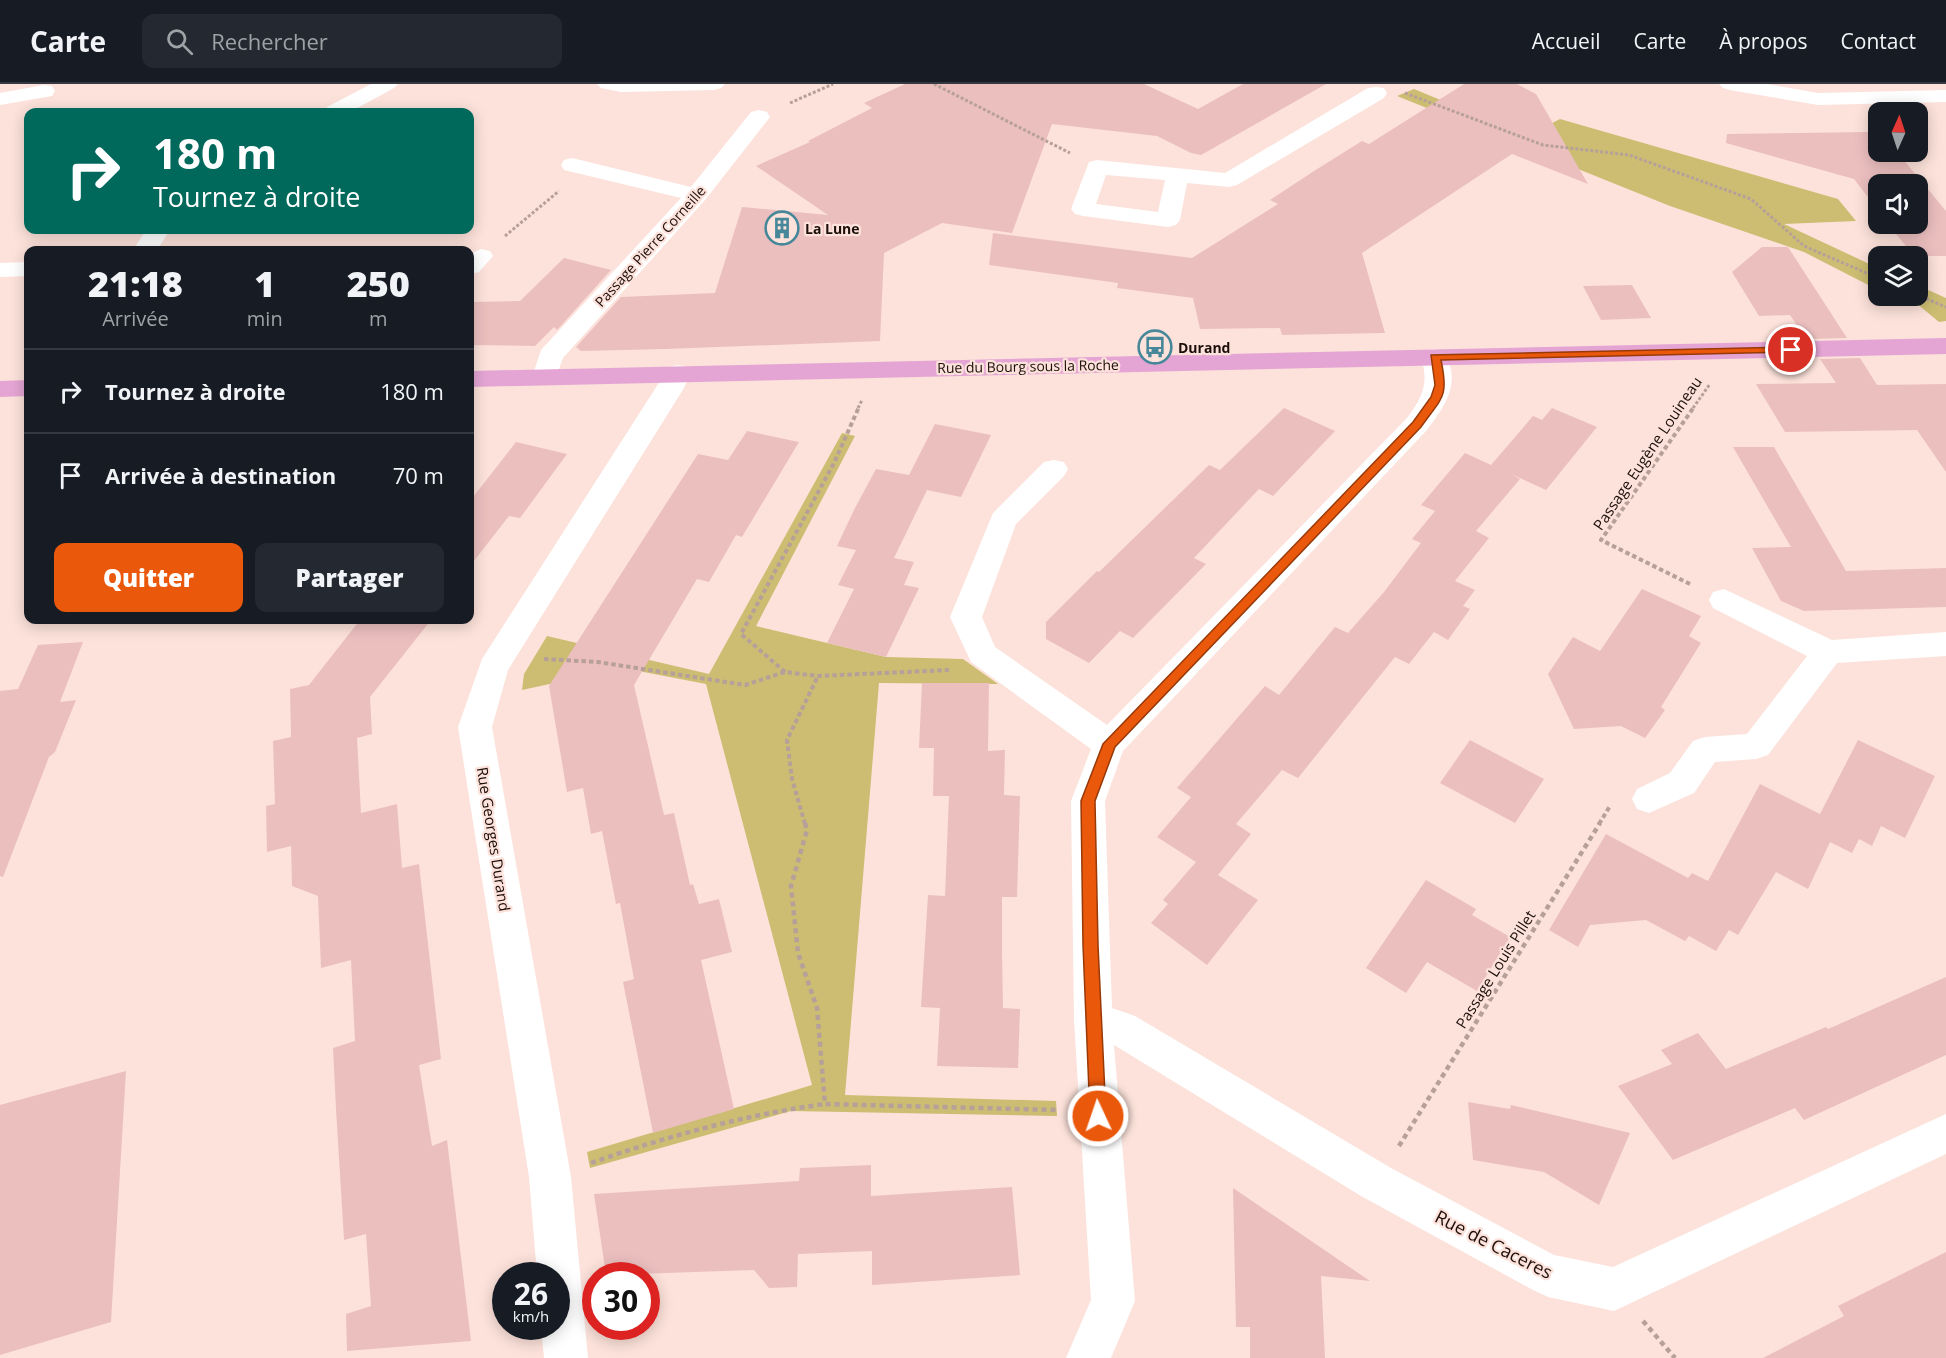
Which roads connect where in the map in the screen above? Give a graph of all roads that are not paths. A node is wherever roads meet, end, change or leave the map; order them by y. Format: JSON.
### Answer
{"nodes":[{"id":1,"x":387,"y":84,"type":"edge"},
{"id":2,"x":608,"y":84,"type":"edge"},
{"id":3,"x":714,"y":84,"type":"edge"},
{"id":4,"x":1353,"y":84,"type":"edge"},
{"id":5,"x":1730,"y":84,"type":"edge"},
{"id":6,"x":44,"y":91,"type":"dead end"},
{"id":7,"x":1946,"y":96,"type":"edge"},
{"id":8,"x":0,"y":99,"type":"edge"},
{"id":9,"x":342,"y":108,"type":"edge"},
{"id":10,"x":759,"y":117,"type":"road end"},
{"id":11,"x":579,"y":166,"type":"road end"},
{"id":12,"x":1176,"y":176,"type":"junction"},
{"id":13,"x":697,"y":195,"type":"junction"},
{"id":14,"x":24,"y":269,"type":"edge"},
{"id":15,"x":0,"y":270,"type":"edge"},
{"id":16,"x":1946,"y":346,"type":"edge"},
{"id":17,"x":1434,"y":357,"type":"junction"},
{"id":18,"x":678,"y":373,"type":"junction"},
{"id":19,"x":545,"y":377,"type":"junction"},
{"id":20,"x":474,"y":379,"type":"edge"},
{"id":21,"x":24,"y":388,"type":"edge"},
{"id":22,"x":0,"y":389,"type":"edge"},
{"id":23,"x":1054,"y":469,"type":"dead end"},
{"id":24,"x":1724,"y":600,"type":"road end"},
{"id":25,"x":1946,"y":644,"type":"edge"},
{"id":26,"x":1828,"y":652,"type":"junction"},
{"id":27,"x":1110,"y":744,"type":"junction"},
{"id":28,"x":1649,"y":799,"type":"road end"},
{"id":29,"x":1093,"y":1020,"type":"junction"},
{"id":30,"x":1946,"y":1133,"type":"edge"},
{"id":31,"x":566,"y":1358,"type":"edge"},
{"id":32,"x":1088,"y":1358,"type":"edge"}],
"edges":[{"from":1,"to":9,"type":"street"},
{"from":2,"to":3,"type":"street"},
{"from":4,"to":12,"type":"street"},
{"from":5,"to":7,"type":"street"},
{"from":6,"to":8,"type":"street"},
{"from":10,"to":13,"type":"street","name":"Passage Pierre Corneille"},
{"from":11,"to":13,"type":"street"},
{"from":12,"to":12,"type":"street"},
{"from":13,"to":19,"type":"street","name":"Passage Pierre Corneille"},
{"from":14,"to":15,"type":"street"},
{"from":16,"to":17,"type":"main road","name":"Rue du Bourg sous la Roche"},
{"from":17,"to":18,"type":"main road","name":"Rue du Bourg sous la Roche"},
{"from":17,"to":27,"type":"street"},
{"from":18,"to":19,"type":"main road","name":"Rue du Bourg sous la Roche"},
{"from":18,"to":31,"type":"street","name":"Rue Georges Durand"},
{"from":19,"to":20,"type":"main road","name":"Rue du Bourg sous la Roche"},
{"from":21,"to":22,"type":"main road"},
{"from":23,"to":27,"type":"street"},
{"from":24,"to":26,"type":"street"},
{"from":25,"to":26,"type":"street"},
{"from":26,"to":28,"type":"street"},
{"from":27,"to":29,"type":"street"},
{"from":29,"to":30,"type":"street","name":"Rue de Caceres"},
{"from":29,"to":32,"type":"street"}]}
